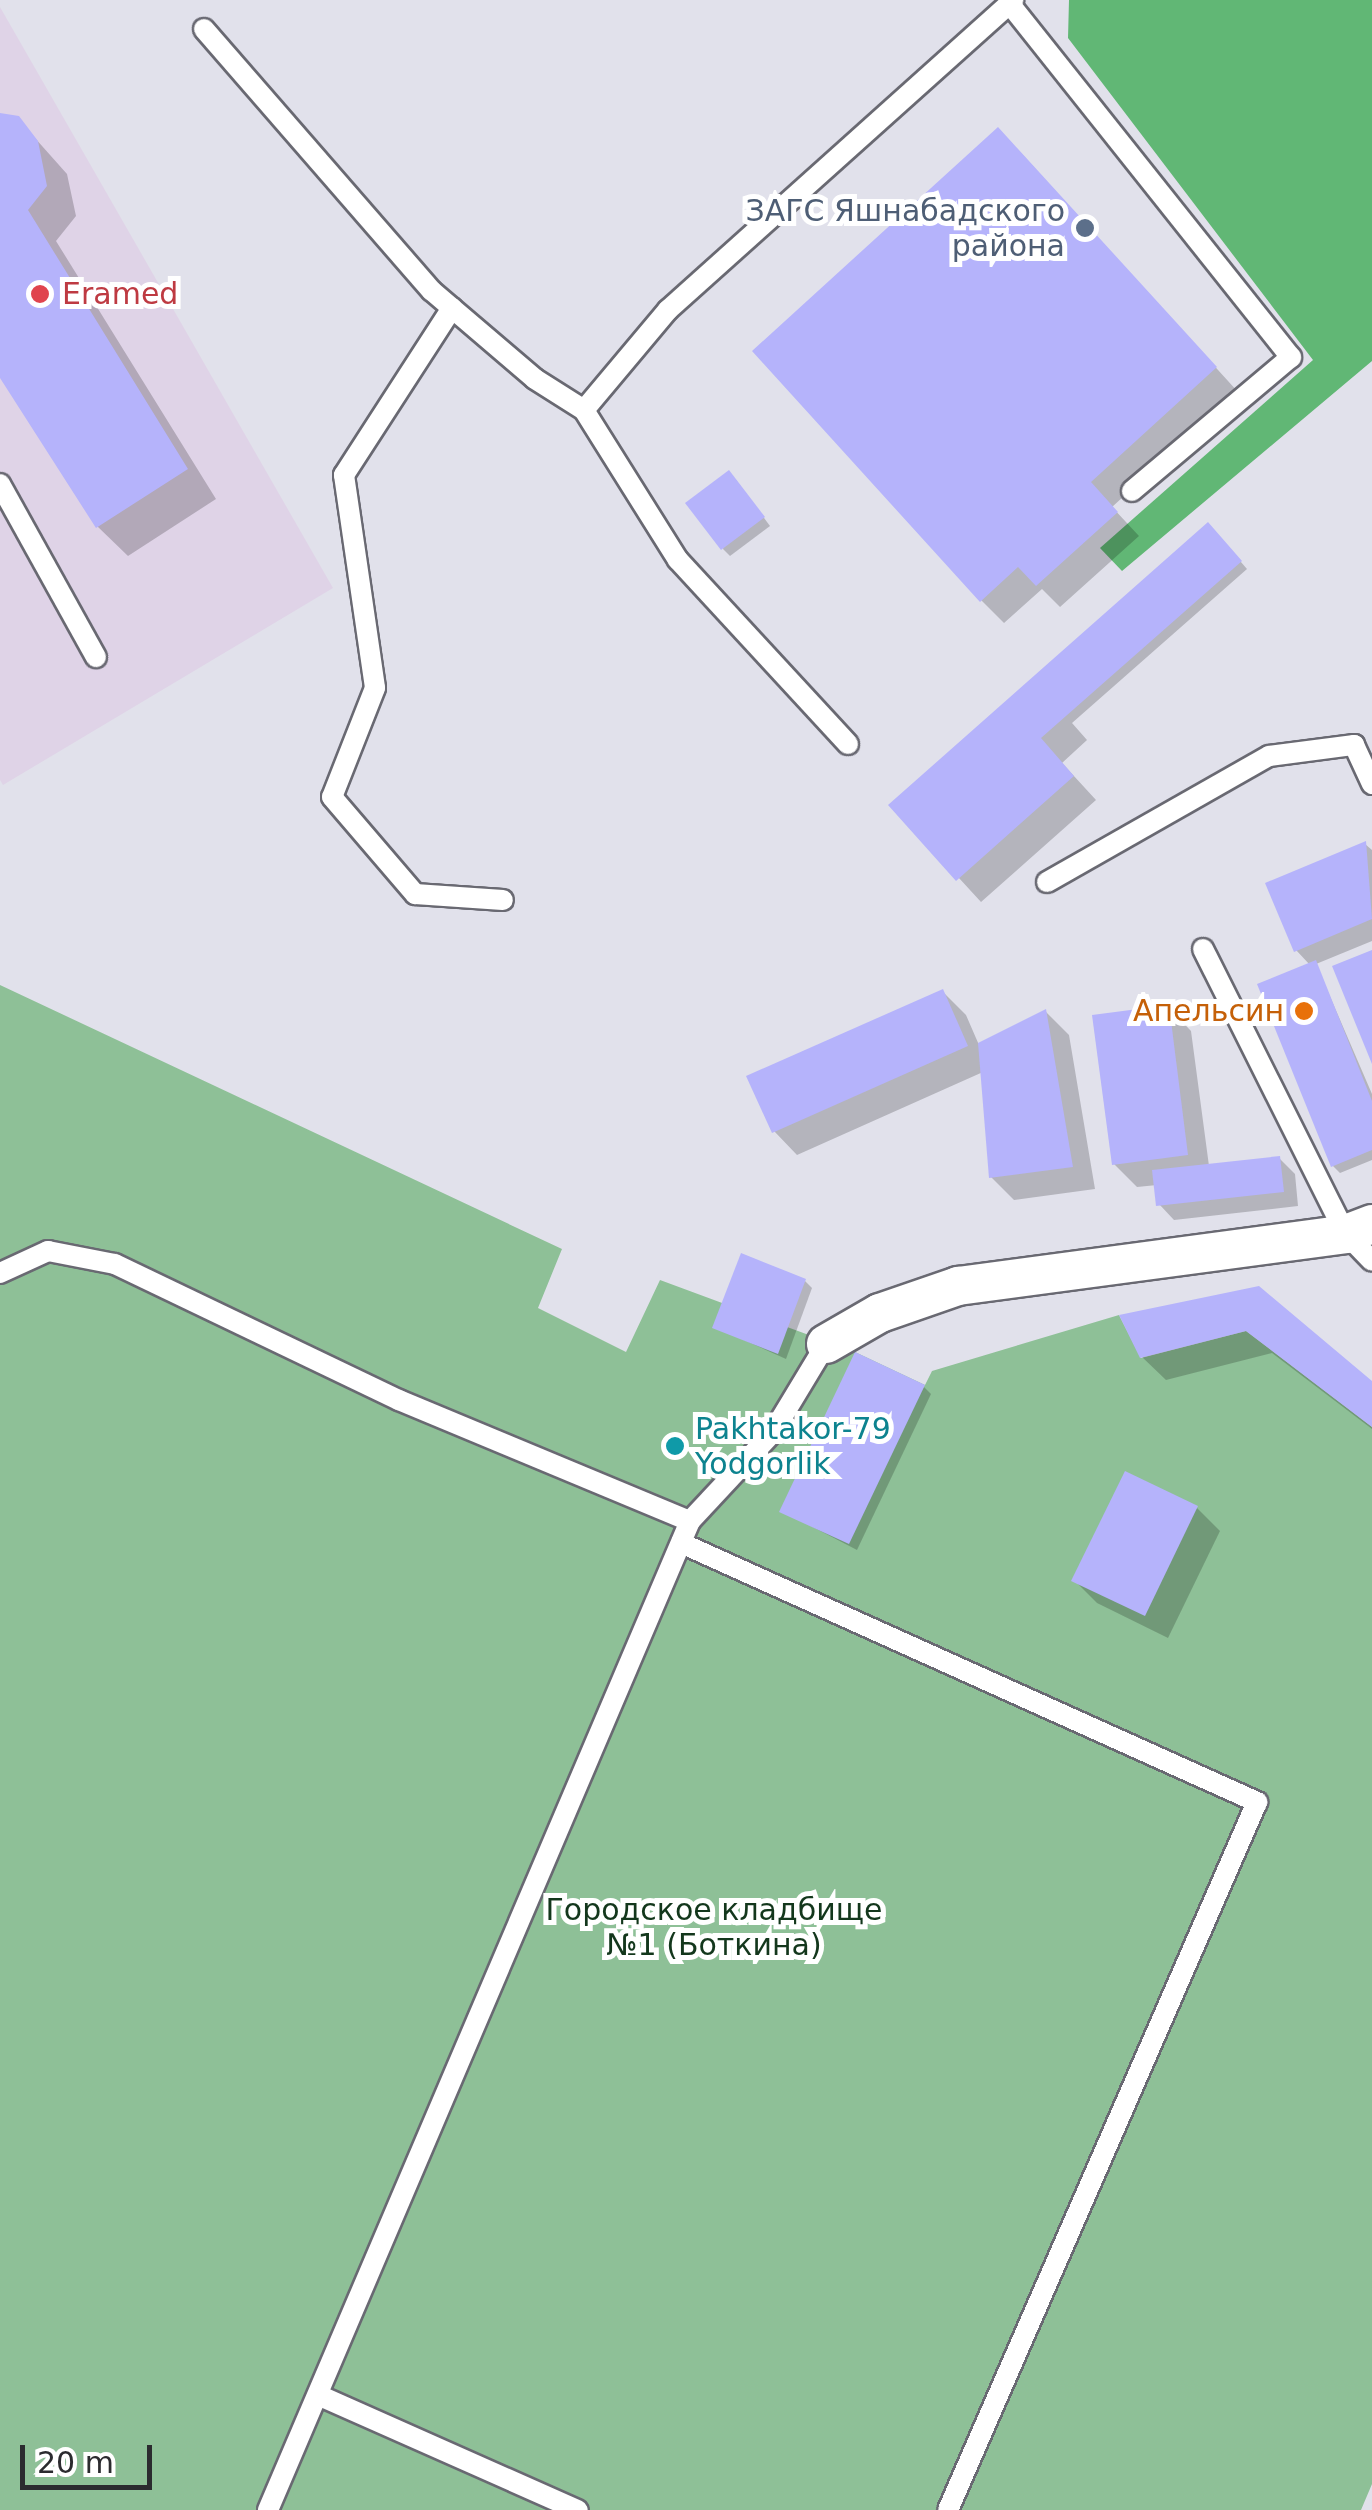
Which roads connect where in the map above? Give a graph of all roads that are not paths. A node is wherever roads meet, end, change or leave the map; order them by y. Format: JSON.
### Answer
{"nodes":[{"id":1,"x":1011,"y":2,"type":"edge"},
{"id":2,"x":204,"y":29,"type":"dead end"},
{"id":3,"x":452,"y":308,"type":"junction"},
{"id":4,"x":584,"y":410,"type":"junction"},
{"id":5,"x":0,"y":484,"type":"edge"},
{"id":6,"x":1132,"y":491,"type":"dead end"},
{"id":7,"x":96,"y":658,"type":"dead end"},
{"id":8,"x":848,"y":744,"type":"dead end"},
{"id":9,"x":1372,"y":784,"type":"edge"},
{"id":10,"x":1047,"y":882,"type":"dead end"},
{"id":11,"x":502,"y":900,"type":"dead end"},
{"id":12,"x":1203,"y":949,"type":"dead end"},
{"id":13,"x":1363,"y":1240,"type":"edge"},
{"id":14,"x":0,"y":1273,"type":"edge"},
{"id":15,"x":826,"y":1344,"type":"joint"},
{"id":16,"x":690,"y":1521,"type":"junction"},
{"id":17,"x":681,"y":1543,"type":"junction"},
{"id":18,"x":318,"y":2396,"type":"junction"},
{"id":19,"x":268,"y":2510,"type":"edge"},
{"id":20,"x":578,"y":2510,"type":"edge"},
{"id":21,"x":948,"y":2510,"type":"edge"}],
"edges":[{"from":1,"to":4,"type":"lane"},
{"from":1,"to":6,"type":"lane"},
{"from":2,"to":3,"type":"lane"},
{"from":3,"to":4,"type":"lane"},
{"from":3,"to":11,"type":"lane"},
{"from":4,"to":8,"type":"lane"},
{"from":5,"to":7,"type":"lane"},
{"from":9,"to":10,"type":"lane"},
{"from":12,"to":13,"type":"lane"},
{"from":13,"to":15,"type":"street"},
{"from":14,"to":16,"type":"lane"},
{"from":15,"to":16,"type":"lane"},
{"from":16,"to":17,"type":"lane"},
{"from":17,"to":18,"type":"lane"},
{"from":17,"to":21,"type":"lane"},
{"from":18,"to":19,"type":"lane"},
{"from":18,"to":20,"type":"lane"}]}
